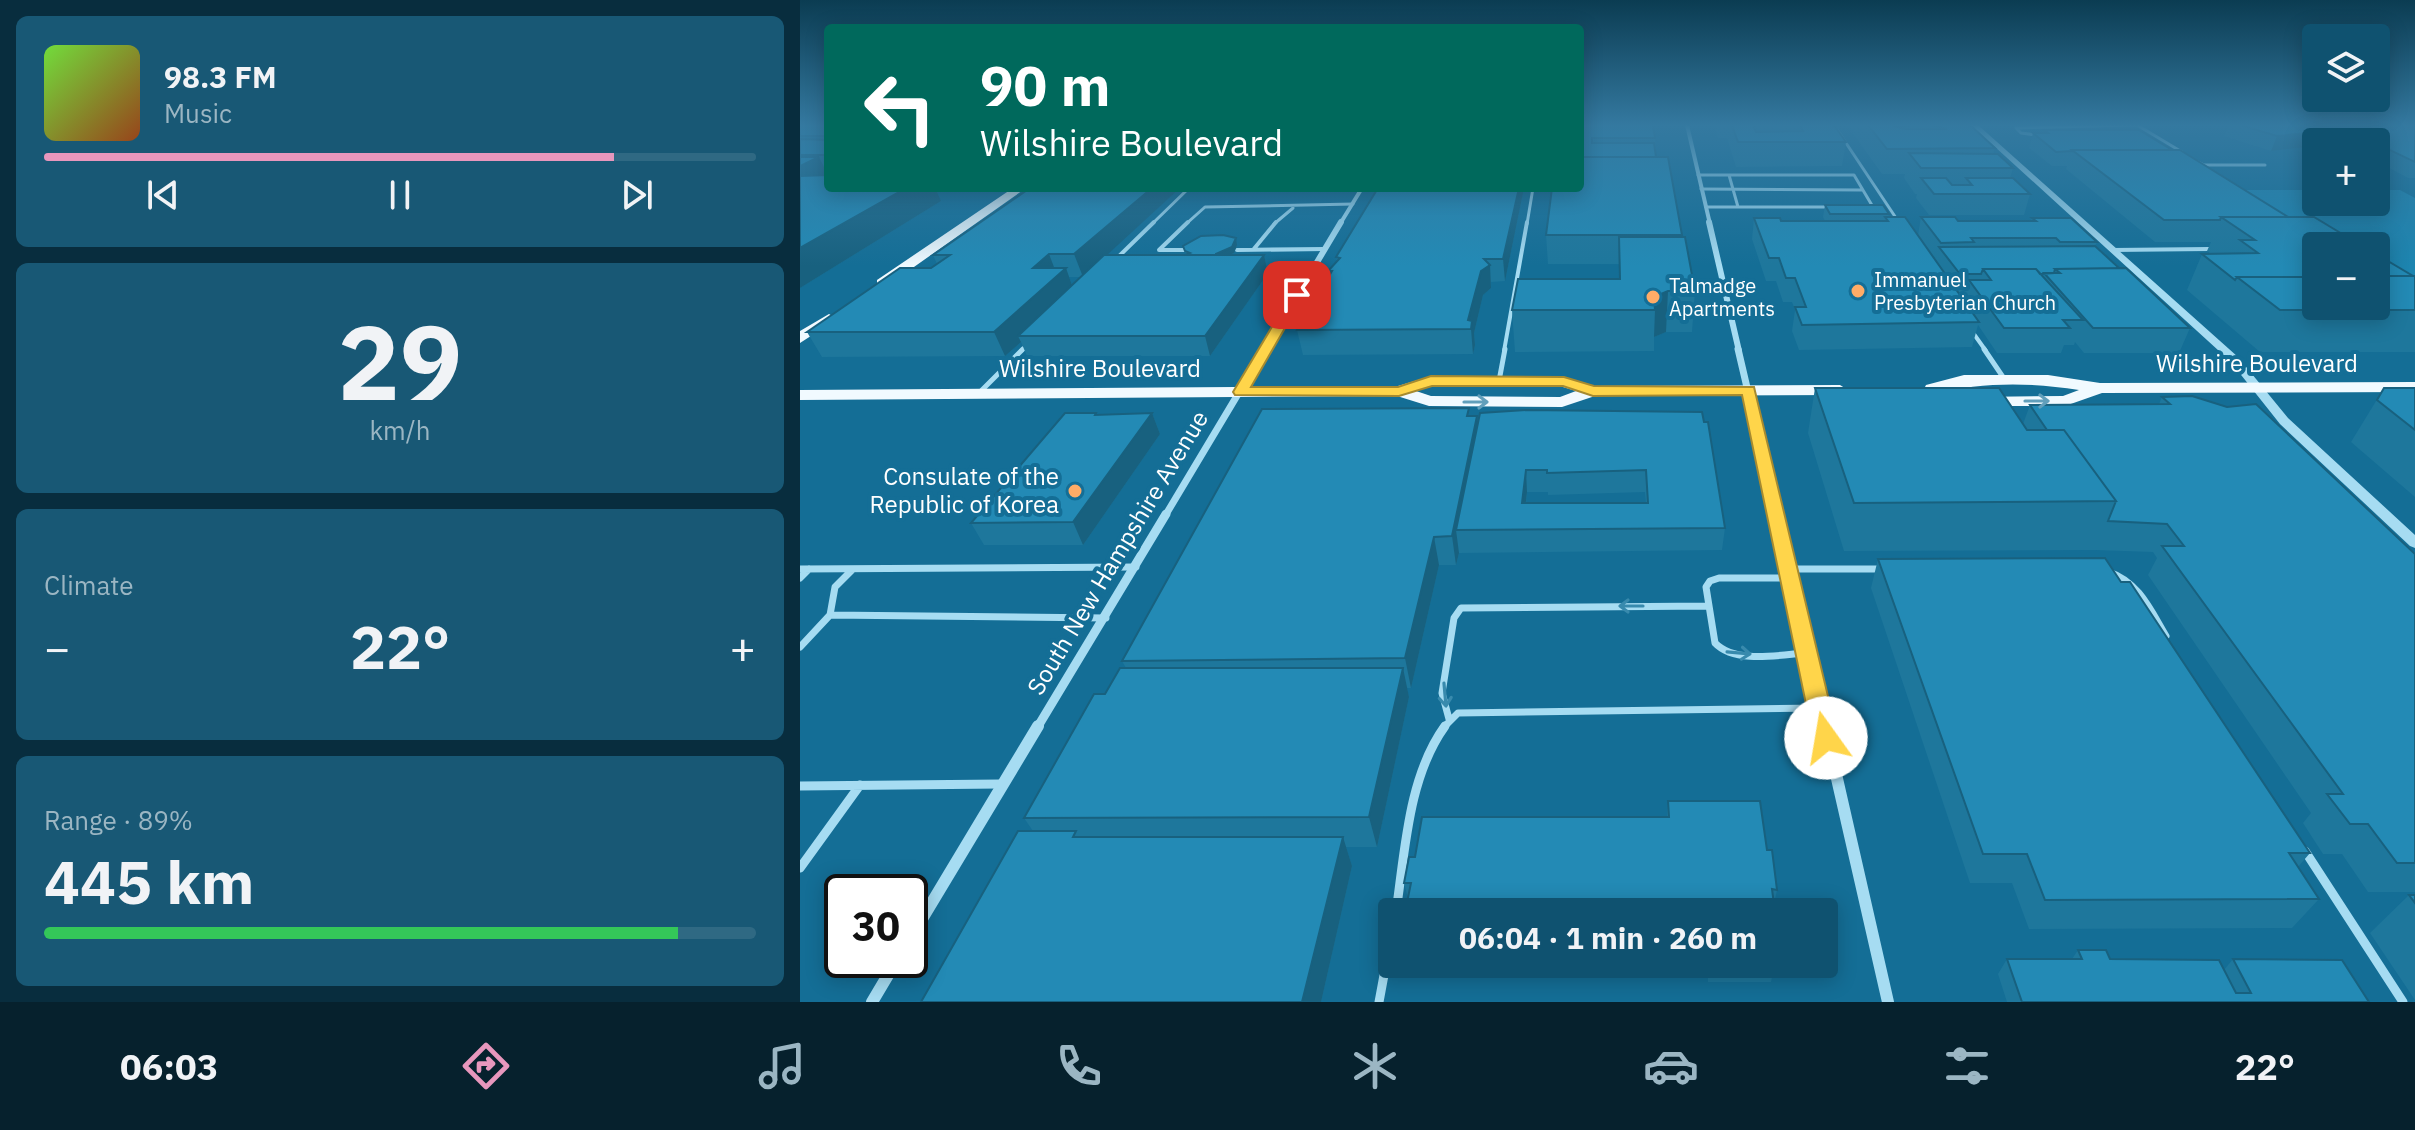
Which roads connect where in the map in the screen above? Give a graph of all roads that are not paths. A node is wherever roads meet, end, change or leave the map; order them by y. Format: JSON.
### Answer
{"nodes":[{"id":1,"x":1697,"y":172,"type":"edge"},
{"id":2,"x":1865,"y":172,"type":"edge"},
{"id":3,"x":2025,"y":172,"type":"edge"},
{"id":4,"x":1698,"y":175,"type":"junction"},
{"id":5,"x":1729,"y":175,"type":"junction"},
{"id":6,"x":1701,"y":189,"type":"junction"},
{"id":7,"x":1733,"y":189,"type":"junction"},
{"id":8,"x":1863,"y":190,"type":"junction"},
{"id":9,"x":1014,"y":192,"type":"edge"},
{"id":10,"x":1185,"y":192,"type":"edge"},
{"id":11,"x":1360,"y":192,"type":"edge"},
{"id":12,"x":1532,"y":192,"type":"edge"},
{"id":13,"x":1353,"y":204,"type":"junction"},
{"id":14,"x":1296,"y":206,"type":"junction"},
{"id":15,"x":1706,"y":207,"type":"junction"},
{"id":16,"x":1738,"y":207,"type":"junction"},
{"id":17,"x":1843,"y":207,"type":"edge"},
{"id":18,"x":1858,"y":207,"type":"edge"},
{"id":19,"x":2074,"y":229,"type":"edge"},
{"id":20,"x":2088,"y":229,"type":"junction"},
{"id":21,"x":1904,"y":230,"type":"edge"},
{"id":22,"x":1325,"y":249,"type":"junction"},
{"id":23,"x":2209,"y":249,"type":"edge"},
{"id":24,"x":1186,"y":250,"type":"edge"},
{"id":25,"x":1237,"y":250,"type":"edge"},
{"id":26,"x":1253,"y":250,"type":"junction"},
{"id":27,"x":2112,"y":250,"type":"junction"},
{"id":28,"x":1111,"y":264,"type":"edge"},
{"id":29,"x":866,"y":293,"type":"edge"},
{"id":30,"x":839,"y":311,"type":"edge"},
{"id":31,"x":1965,"y":321,"type":"edge"},
{"id":32,"x":800,"y":338,"type":"edge"},
{"id":33,"x":1033,"y":340,"type":"edge"},
{"id":34,"x":2005,"y":380,"type":"junction"},
{"id":35,"x":1499,"y":381,"type":"junction"},
{"id":36,"x":2254,"y":387,"type":"junction"},
{"id":37,"x":2415,"y":387,"type":"edge"},
{"id":38,"x":2100,"y":388,"type":"junction"},
{"id":39,"x":1748,"y":390,"type":"junction"},
{"id":40,"x":1854,"y":390,"type":"edge"},
{"id":41,"x":1399,"y":391,"type":"junction"},
{"id":42,"x":1593,"y":391,"type":"junction"},
{"id":43,"x":1240,"y":392,"type":"junction"},
{"id":44,"x":979,"y":393,"type":"junction"},
{"id":45,"x":800,"y":395,"type":"edge"},
{"id":46,"x":2415,"y":543,"type":"edge"},
{"id":47,"x":1136,"y":567,"type":"junction"},
{"id":48,"x":800,"y":569,"type":"edge"},
{"id":49,"x":809,"y":569,"type":"junction"},
{"id":50,"x":853,"y":569,"type":"junction"},
{"id":51,"x":1897,"y":569,"type":"edge"},
{"id":52,"x":2098,"y":570,"type":"edge"},
{"id":53,"x":1787,"y":573,"type":"junction"},
{"id":54,"x":800,"y":578,"type":"edge"},
{"id":55,"x":1709,"y":606,"type":"junction"},
{"id":56,"x":830,"y":615,"type":"junction"},
{"id":57,"x":1106,"y":618,"type":"junction"},
{"id":58,"x":2168,"y":639,"type":"edge"},
{"id":59,"x":800,"y":647,"type":"edge"},
{"id":60,"x":1805,"y":653,"type":"junction"},
{"id":61,"x":1819,"y":708,"type":"junction"},
{"id":62,"x":1449,"y":719,"type":"junction"},
{"id":63,"x":1004,"y":784,"type":"junction"},
{"id":64,"x":860,"y":785,"type":"junction"},
{"id":65,"x":800,"y":786,"type":"edge"},
{"id":66,"x":2298,"y":841,"type":"edge"},
{"id":67,"x":800,"y":868,"type":"edge"},
{"id":68,"x":1399,"y":898,"type":"edge"},
{"id":69,"x":928,"y":909,"type":"edge"},
{"id":70,"x":886,"y":978,"type":"edge"},
{"id":71,"x":1383,"y":978,"type":"edge"},
{"id":72,"x":872,"y":1002,"type":"edge"},
{"id":73,"x":1379,"y":1002,"type":"edge"},
{"id":74,"x":1888,"y":1002,"type":"edge"},
{"id":75,"x":2403,"y":1002,"type":"edge"}],
"edges":[{"from":1,"to":4,"type":"street"},
{"from":2,"to":21,"type":"lane"},
{"from":3,"to":20,"type":"street"},
{"from":4,"to":5,"type":"lane"},
{"from":4,"to":6,"type":"street"},
{"from":5,"to":7,"type":"lane"},
{"from":5,"to":8,"type":"lane"},
{"from":6,"to":7,"type":"lane"},
{"from":6,"to":15,"type":"street"},
{"from":7,"to":8,"type":"lane"},
{"from":7,"to":16,"type":"lane"},
{"from":8,"to":18,"type":"lane"},
{"from":9,"to":29,"type":"main road"},
{"from":10,"to":28,"type":"lane"},
{"from":11,"to":13,"type":"street","name":"South New Hampshire Avenue"},
{"from":12,"to":35,"type":"lane"},
{"from":13,"to":14,"type":"lane"},
{"from":13,"to":22,"type":"street","name":"South New Hampshire Avenue"},
{"from":14,"to":24,"type":"lane"},
{"from":14,"to":26,"type":"lane"},
{"from":15,"to":16,"type":"lane"},
{"from":15,"to":39,"type":"street"},
{"from":16,"to":17,"type":"lane"},
{"from":19,"to":20,"type":"lane"},
{"from":20,"to":27,"type":"street"},
{"from":22,"to":26,"type":"lane"},
{"from":22,"to":43,"type":"street","name":"South New Hampshire Avenue"},
{"from":23,"to":27,"type":"lane"},
{"from":25,"to":26,"type":"lane"},
{"from":27,"to":36,"type":"street"},
{"from":30,"to":32,"type":"main road"},
{"from":31,"to":34,"type":"lane"},
{"from":33,"to":44,"type":"lane"},
{"from":34,"to":38,"type":"main road","name":"Wilshire Boulevard"},
{"from":34,"to":38,"type":"main road","name":"Wilshire Boulevard","one_way":true},
{"from":35,"to":41,"type":"main road","name":"Wilshire Boulevard"},
{"from":35,"to":42,"type":"main road","name":"Wilshire Boulevard"},
{"from":36,"to":37,"type":"main road","name":"Wilshire Boulevard"},
{"from":36,"to":38,"type":"main road","name":"Wilshire Boulevard"},
{"from":36,"to":46,"type":"street"},
{"from":39,"to":40,"type":"main road","name":"Wilshire Boulevard"},
{"from":39,"to":42,"type":"main road","name":"Wilshire Boulevard"},
{"from":39,"to":53,"type":"street"},
{"from":41,"to":42,"type":"main road","name":"Wilshire Boulevard","one_way":true},
{"from":41,"to":43,"type":"main road","name":"Wilshire Boulevard"},
{"from":43,"to":44,"type":"main road","name":"Wilshire Boulevard"},
{"from":43,"to":47,"type":"street","name":"South New Hampshire Avenue"},
{"from":44,"to":45,"type":"main road","name":"Wilshire Boulevard"},
{"from":47,"to":50,"type":"lane"},
{"from":47,"to":57,"type":"street","name":"South New Hampshire Avenue"},
{"from":48,"to":49,"type":"lane"},
{"from":49,"to":50,"type":"lane"},
{"from":49,"to":54,"type":"lane"},
{"from":50,"to":56,"type":"lane"},
{"from":51,"to":53,"type":"lane"},
{"from":52,"to":58,"type":"lane"},
{"from":53,"to":55,"type":"lane"},
{"from":53,"to":60,"type":"street"},
{"from":55,"to":60,"type":"lane","one_way":true},
{"from":55,"to":62,"type":"lane","one_way":true},
{"from":56,"to":57,"type":"lane"},
{"from":56,"to":59,"type":"lane"},
{"from":57,"to":63,"type":"street","name":"South New Hampshire Avenue"},
{"from":60,"to":61,"type":"street"},
{"from":61,"to":62,"type":"lane"},
{"from":61,"to":74,"type":"street"},
{"from":62,"to":68,"type":"lane"},
{"from":63,"to":64,"type":"lane"},
{"from":63,"to":69,"type":"street","name":"South New Hampshire Avenue"},
{"from":64,"to":65,"type":"lane"},
{"from":64,"to":67,"type":"lane"},
{"from":66,"to":75,"type":"lane"},
{"from":70,"to":72,"type":"street"},
{"from":71,"to":73,"type":"lane"}]}
